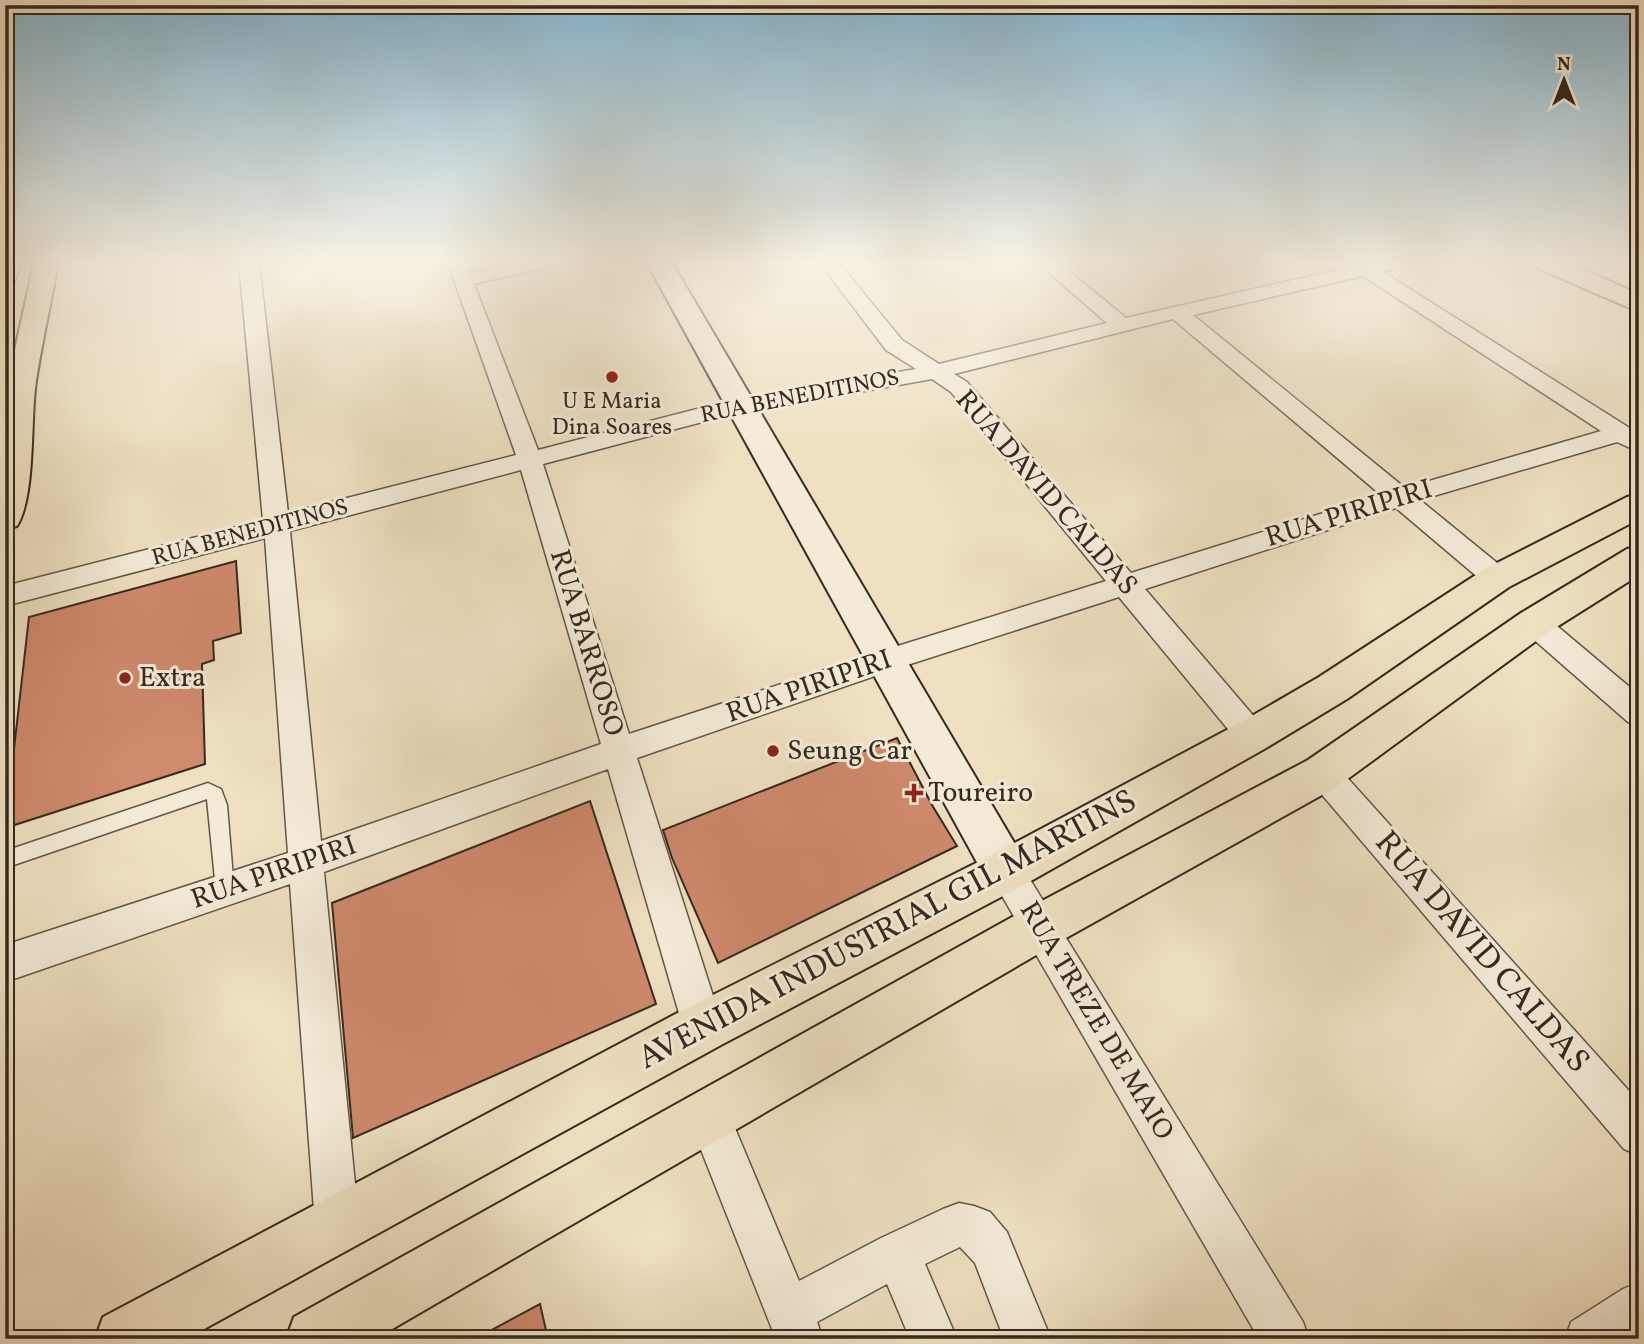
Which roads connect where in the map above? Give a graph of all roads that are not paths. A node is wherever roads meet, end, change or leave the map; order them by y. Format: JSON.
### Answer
{"nodes":[{"id":1,"x":33,"y":326,"type":"edge"},
{"id":2,"x":256,"y":326,"type":"edge"},
{"id":3,"x":480,"y":326,"type":"edge"},
{"id":4,"x":696,"y":326,"type":"edge"},
{"id":5,"x":879,"y":326,"type":"edge"},
{"id":6,"x":1122,"y":326,"type":"edge"},
{"id":7,"x":1193,"y":326,"type":"edge"},
{"id":8,"x":1454,"y":326,"type":"edge"},
{"id":9,"x":935,"y":372,"type":"junction"},
{"id":10,"x":742,"y":405,"type":"junction"},
{"id":11,"x":1630,"y":439,"type":"edge"},
{"id":12,"x":530,"y":460,"type":"junction"},
{"id":13,"x":1399,"y":498,"type":"junction"},
{"id":14,"x":1639,"y":505,"type":"edge"},
{"id":15,"x":5,"y":518,"type":"edge"},
{"id":16,"x":277,"y":527,"type":"junction"},
{"id":17,"x":1639,"y":558,"type":"edge"},
{"id":18,"x":1497,"y":578,"type":"junction"},
{"id":19,"x":1125,"y":584,"type":"junction"},
{"id":20,"x":5,"y":596,"type":"edge"},
{"id":21,"x":1534,"y":624,"type":"junction"},
{"id":22,"x":888,"y":660,"type":"junction"},
{"id":23,"x":1333,"y":688,"type":"junction"},
{"id":24,"x":1639,"y":713,"type":"edge"},
{"id":25,"x":1384,"y":729,"type":"junction"},
{"id":26,"x":1252,"y":736,"type":"junction"},
{"id":27,"x":619,"y":751,"type":"junction"},
{"id":28,"x":1323,"y":773,"type":"junction"},
{"id":29,"x":5,"y":860,"type":"edge"},
{"id":30,"x":305,"y":863,"type":"junction"},
{"id":31,"x":1006,"y":871,"type":"junction"},
{"id":32,"x":225,"y":890,"type":"junction"},
{"id":33,"x":1040,"y":927,"type":"junction"},
{"id":34,"x":5,"y":964,"type":"edge"},
{"id":35,"x":703,"y":1027,"type":"junction"},
{"id":36,"x":709,"y":1117,"type":"junction"},
{"id":37,"x":1639,"y":1134,"type":"edge"},
{"id":38,"x":337,"y":1224,"type":"junction"},
{"id":39,"x":897,"y":1254,"type":"junction"},
{"id":40,"x":1639,"y":1304,"type":"edge"},
{"id":41,"x":795,"y":1325,"type":"edge"},
{"id":42,"x":125,"y":1339,"type":"edge"},
{"id":43,"x":316,"y":1339,"type":"edge"},
{"id":44,"x":934,"y":1339,"type":"edge"},
{"id":45,"x":1028,"y":1339,"type":"edge"},
{"id":46,"x":1286,"y":1339,"type":"edge"},
{"id":47,"x":1588,"y":1339,"type":"edge"}],
"edges":[{"from":1,"to":15,"type":"main road"},
{"from":2,"to":16,"type":"street"},
{"from":3,"to":12,"type":"street","name":"RUA BARROSO"},
{"from":4,"to":10,"type":"street","name":"RUA TREZE DE MAIO"},
{"from":5,"to":9,"type":"street","name":"RUA DAVID CALDAS"},
{"from":6,"to":9,"type":"street","name":"RUA BENEDITINOS"},
{"from":7,"to":13,"type":"street"},
{"from":8,"to":11,"type":"street"},
{"from":9,"to":10,"type":"street","name":"RUA BENEDITINOS"},
{"from":9,"to":19,"type":"street","name":"RUA DAVID CALDAS"},
{"from":10,"to":12,"type":"street","name":"RUA BENEDITINOS"},
{"from":10,"to":22,"type":"street","name":"RUA TREZE DE MAIO"},
{"from":11,"to":13,"type":"street","name":"RUA PIRIPIRI"},
{"from":12,"to":16,"type":"street","name":"RUA BENEDITINOS"},
{"from":12,"to":27,"type":"street","name":"RUA BARROSO"},
{"from":13,"to":18,"type":"street"},
{"from":13,"to":19,"type":"street","name":"RUA PIRIPIRI"},
{"from":14,"to":18,"type":"main road","name":"AVENIDA INDUSTRIAL GIL MARTINS"},
{"from":16,"to":20,"type":"street","name":"RUA BENEDITINOS"},
{"from":16,"to":30,"type":"street"},
{"from":17,"to":21,"type":"main road"},
{"from":18,"to":23,"type":"main road","name":"AVENIDA INDUSTRIAL GIL MARTINS"},
{"from":19,"to":22,"type":"street","name":"RUA PIRIPIRI"},
{"from":19,"to":26,"type":"street","name":"RUA DAVID CALDAS"},
{"from":21,"to":24,"type":"street"},
{"from":21,"to":25,"type":"main road"},
{"from":22,"to":27,"type":"street","name":"RUA PIRIPIRI"},
{"from":22,"to":31,"type":"street","name":"RUA TREZE DE MAIO"},
{"from":23,"to":25,"type":"main road"},
{"from":23,"to":26,"type":"main road","name":"AVENIDA INDUSTRIAL GIL MARTINS"},
{"from":25,"to":28,"type":"main road"},
{"from":26,"to":31,"type":"main road","name":"AVENIDA INDUSTRIAL GIL MARTINS"},
{"from":27,"to":30,"type":"street","name":"RUA PIRIPIRI"},
{"from":27,"to":35,"type":"street","name":"RUA BARROSO"},
{"from":28,"to":33,"type":"main road"},
{"from":28,"to":37,"type":"street","name":"RUA DAVID CALDAS"},
{"from":29,"to":32,"type":"lane"},
{"from":30,"to":32,"type":"street","name":"RUA PIRIPIRI"},
{"from":30,"to":38,"type":"street"},
{"from":31,"to":33,"type":"street","name":"RUA TREZE DE MAIO"},
{"from":31,"to":35,"type":"main road","name":"AVENIDA INDUSTRIAL GIL MARTINS"},
{"from":32,"to":34,"type":"street","name":"RUA PIRIPIRI"},
{"from":33,"to":36,"type":"main road"},
{"from":33,"to":46,"type":"street","name":"RUA TREZE DE MAIO"},
{"from":35,"to":38,"type":"main road","name":"AVENIDA INDUSTRIAL GIL MARTINS"},
{"from":36,"to":41,"type":"street"},
{"from":36,"to":43,"type":"main road"},
{"from":38,"to":42,"type":"main road","name":"AVENIDA INDUSTRIAL GIL MARTINS"},
{"from":39,"to":41,"type":"street"},
{"from":39,"to":44,"type":"street"},
{"from":39,"to":45,"type":"street"},
{"from":40,"to":47,"type":"street"}]}
